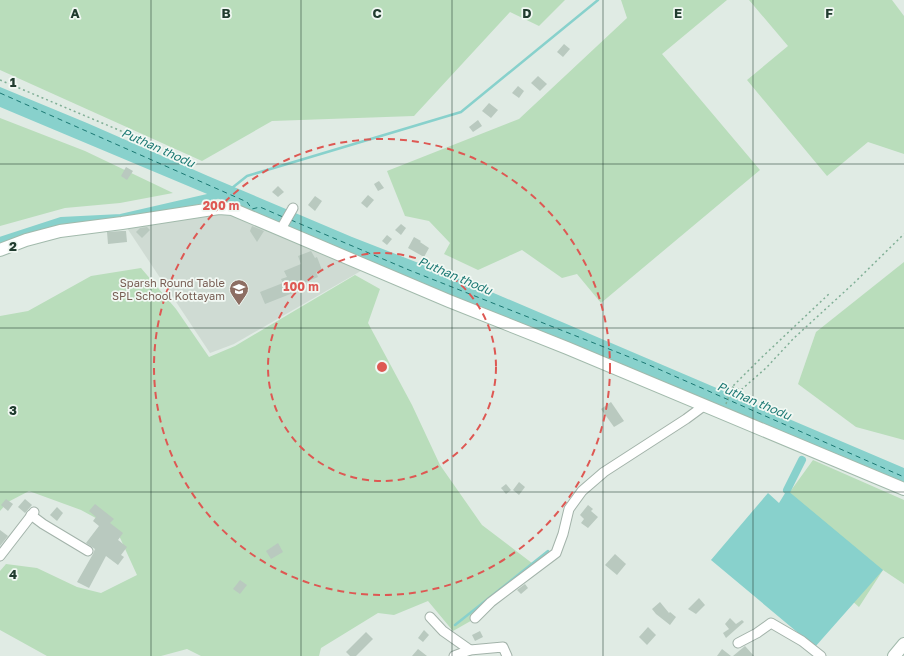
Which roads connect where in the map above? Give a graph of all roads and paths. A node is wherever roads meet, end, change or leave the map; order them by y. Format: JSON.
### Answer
{"nodes":[{"id":1,"x":0,"y":80,"type":"edge"},
{"id":2,"x":132,"y":136,"type":"dead end"},
{"id":3,"x":293,"y":208,"type":"dead end"},
{"id":4,"x":281,"y":229,"type":"junction"},
{"id":5,"x":904,"y":234,"type":"edge"},
{"id":6,"x":0,"y":250,"type":"edge"},
{"id":7,"x":830,"y":292,"type":"dead end"},
{"id":8,"x":732,"y":387,"type":"junction"},
{"id":9,"x":705,"y":405,"type":"junction"},
{"id":10,"x":722,"y":412,"type":"junction"},
{"id":11,"x":904,"y":489,"type":"edge"},
{"id":12,"x":88,"y":551,"type":"dead end"},
{"id":13,"x":0,"y":556,"type":"edge"},
{"id":14,"x":430,"y":618,"type":"dead end"},
{"id":15,"x":475,"y":618,"type":"dead end"},
{"id":16,"x":738,"y":643,"type":"dead end"},
{"id":17,"x":904,"y":644,"type":"edge"},
{"id":18,"x":470,"y":650,"type":"junction"},
{"id":19,"x":454,"y":656,"type":"edge"},
{"id":20,"x":507,"y":656,"type":"edge"},
{"id":21,"x":821,"y":656,"type":"edge"},
{"id":22,"x":894,"y":656,"type":"edge"}],
"edges":[{"from":1,"to":2,"type":"path"},
{"from":3,"to":4,"type":"street"},
{"from":4,"to":6,"type":"street"},
{"from":4,"to":9,"type":"street"},
{"from":5,"to":8,"type":"path"},
{"from":7,"to":8,"type":"path"},
{"from":8,"to":10,"type":"path"},
{"from":9,"to":10,"type":"street"},
{"from":9,"to":15,"type":"street"},
{"from":10,"to":11,"type":"street"},
{"from":12,"to":13,"type":"street"},
{"from":14,"to":18,"type":"street"},
{"from":16,"to":21,"type":"street"},
{"from":17,"to":22,"type":"street"},
{"from":18,"to":19,"type":"street"},
{"from":18,"to":20,"type":"street"}]}
